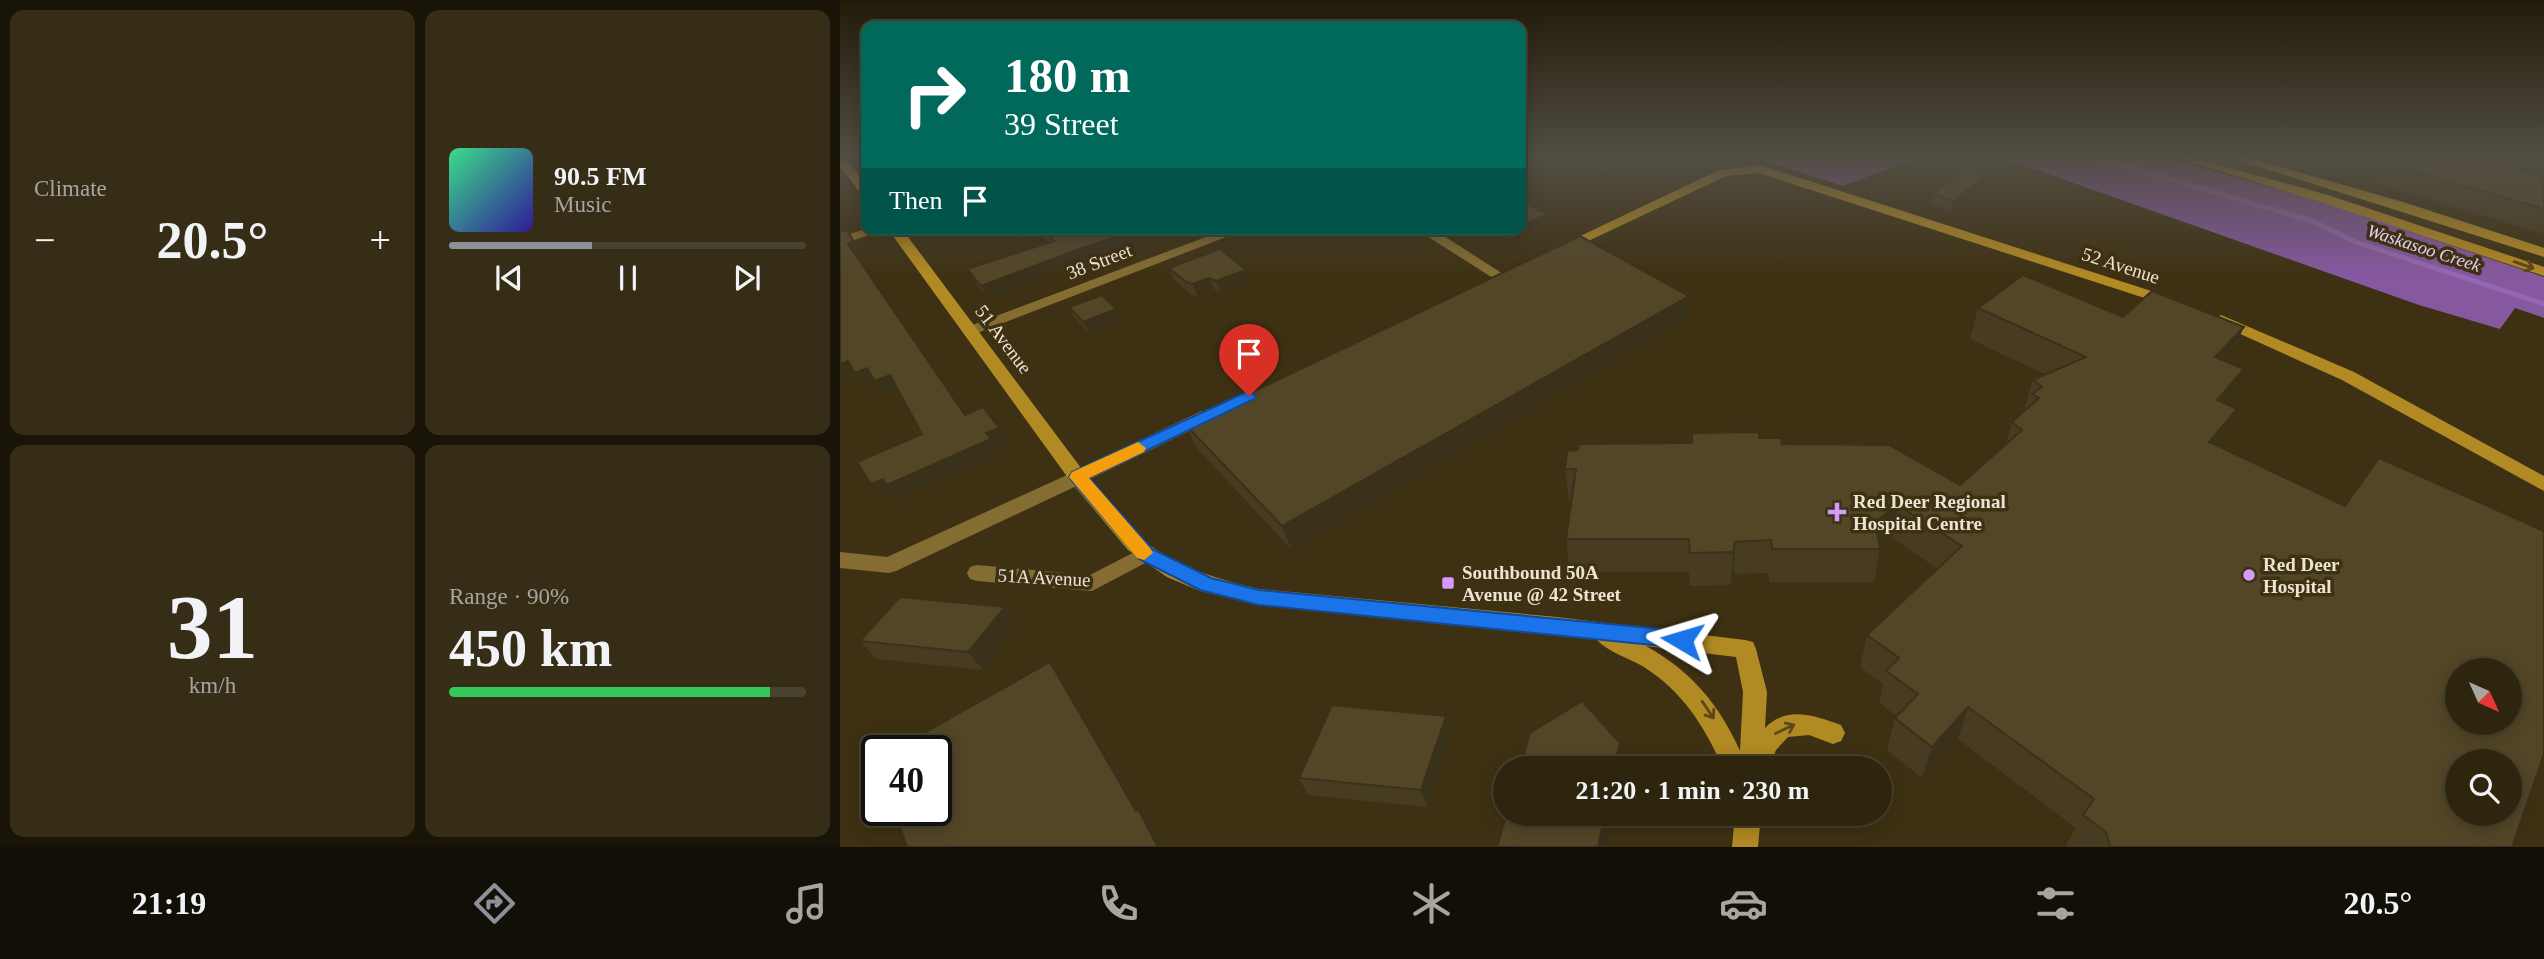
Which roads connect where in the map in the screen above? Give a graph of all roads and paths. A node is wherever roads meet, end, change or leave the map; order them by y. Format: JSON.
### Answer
{"nodes":[{"id":1,"x":1673,"y":197,"type":"edge"},
{"id":2,"x":1851,"y":197,"type":"edge"},
{"id":3,"x":2318,"y":197,"type":"edge"},
{"id":4,"x":2369,"y":197,"type":"edge"},
{"id":5,"x":861,"y":235,"type":"edge"},
{"id":6,"x":900,"y":235,"type":"edge"},
{"id":7,"x":1224,"y":235,"type":"edge"},
{"id":8,"x":1434,"y":235,"type":"edge"},
{"id":9,"x":840,"y":241,"type":"edge"},
{"id":10,"x":2544,"y":253,"type":"edge"},
{"id":11,"x":1551,"y":254,"type":"edge"},
{"id":12,"x":2544,"y":272,"type":"edge"},
{"id":13,"x":1479,"y":288,"type":"edge"},
{"id":14,"x":2183,"y":306,"type":"edge"},
{"id":15,"x":2207,"y":315,"type":"edge"},
{"id":16,"x":972,"y":330,"type":"junction"},
{"id":17,"x":1226,"y":407,"type":"edge"},
{"id":18,"x":1078,"y":477,"type":"junction"},
{"id":19,"x":2544,"y":484,"type":"edge"},
{"id":20,"x":1146,"y":554,"type":"junction"},
{"id":21,"x":840,"y":560,"type":"edge"},
{"id":22,"x":977,"y":573,"type":"dead end"},
{"id":23,"x":1593,"y":630,"type":"junction"},
{"id":24,"x":1833,"y":733,"type":"dead end"},
{"id":25,"x":1730,"y":756,"type":"edge"},
{"id":26,"x":1752,"y":756,"type":"edge"},
{"id":27,"x":1762,"y":756,"type":"edge"},
{"id":28,"x":1747,"y":826,"type":"edge"},
{"id":29,"x":1745,"y":847,"type":"edge"}],
"edges":[{"from":1,"to":11,"type":"street","name":"52 Avenue"},
{"from":2,"to":14,"type":"street","name":"52 Avenue"},
{"from":3,"to":12,"type":"street","one_way":true},
{"from":4,"to":10,"type":"street"},
{"from":5,"to":9,"type":"street"},
{"from":6,"to":16,"type":"street","name":"51 Avenue"},
{"from":7,"to":16,"type":"street","name":"38 Street"},
{"from":8,"to":13,"type":"street"},
{"from":15,"to":19,"type":"street"},
{"from":16,"to":18,"type":"street","name":"51 Avenue"},
{"from":17,"to":18,"type":"street"},
{"from":18,"to":20,"type":"street","name":"51 Avenue"},
{"from":18,"to":21,"type":"street"},
{"from":20,"to":22,"type":"street","name":"51A Avenue"},
{"from":20,"to":23,"type":"street"},
{"from":23,"to":25,"type":"street","one_way":true},
{"from":23,"to":26,"type":"street"},
{"from":27,"to":24,"type":"street","one_way":true},
{"from":28,"to":29,"type":"street"}]}
